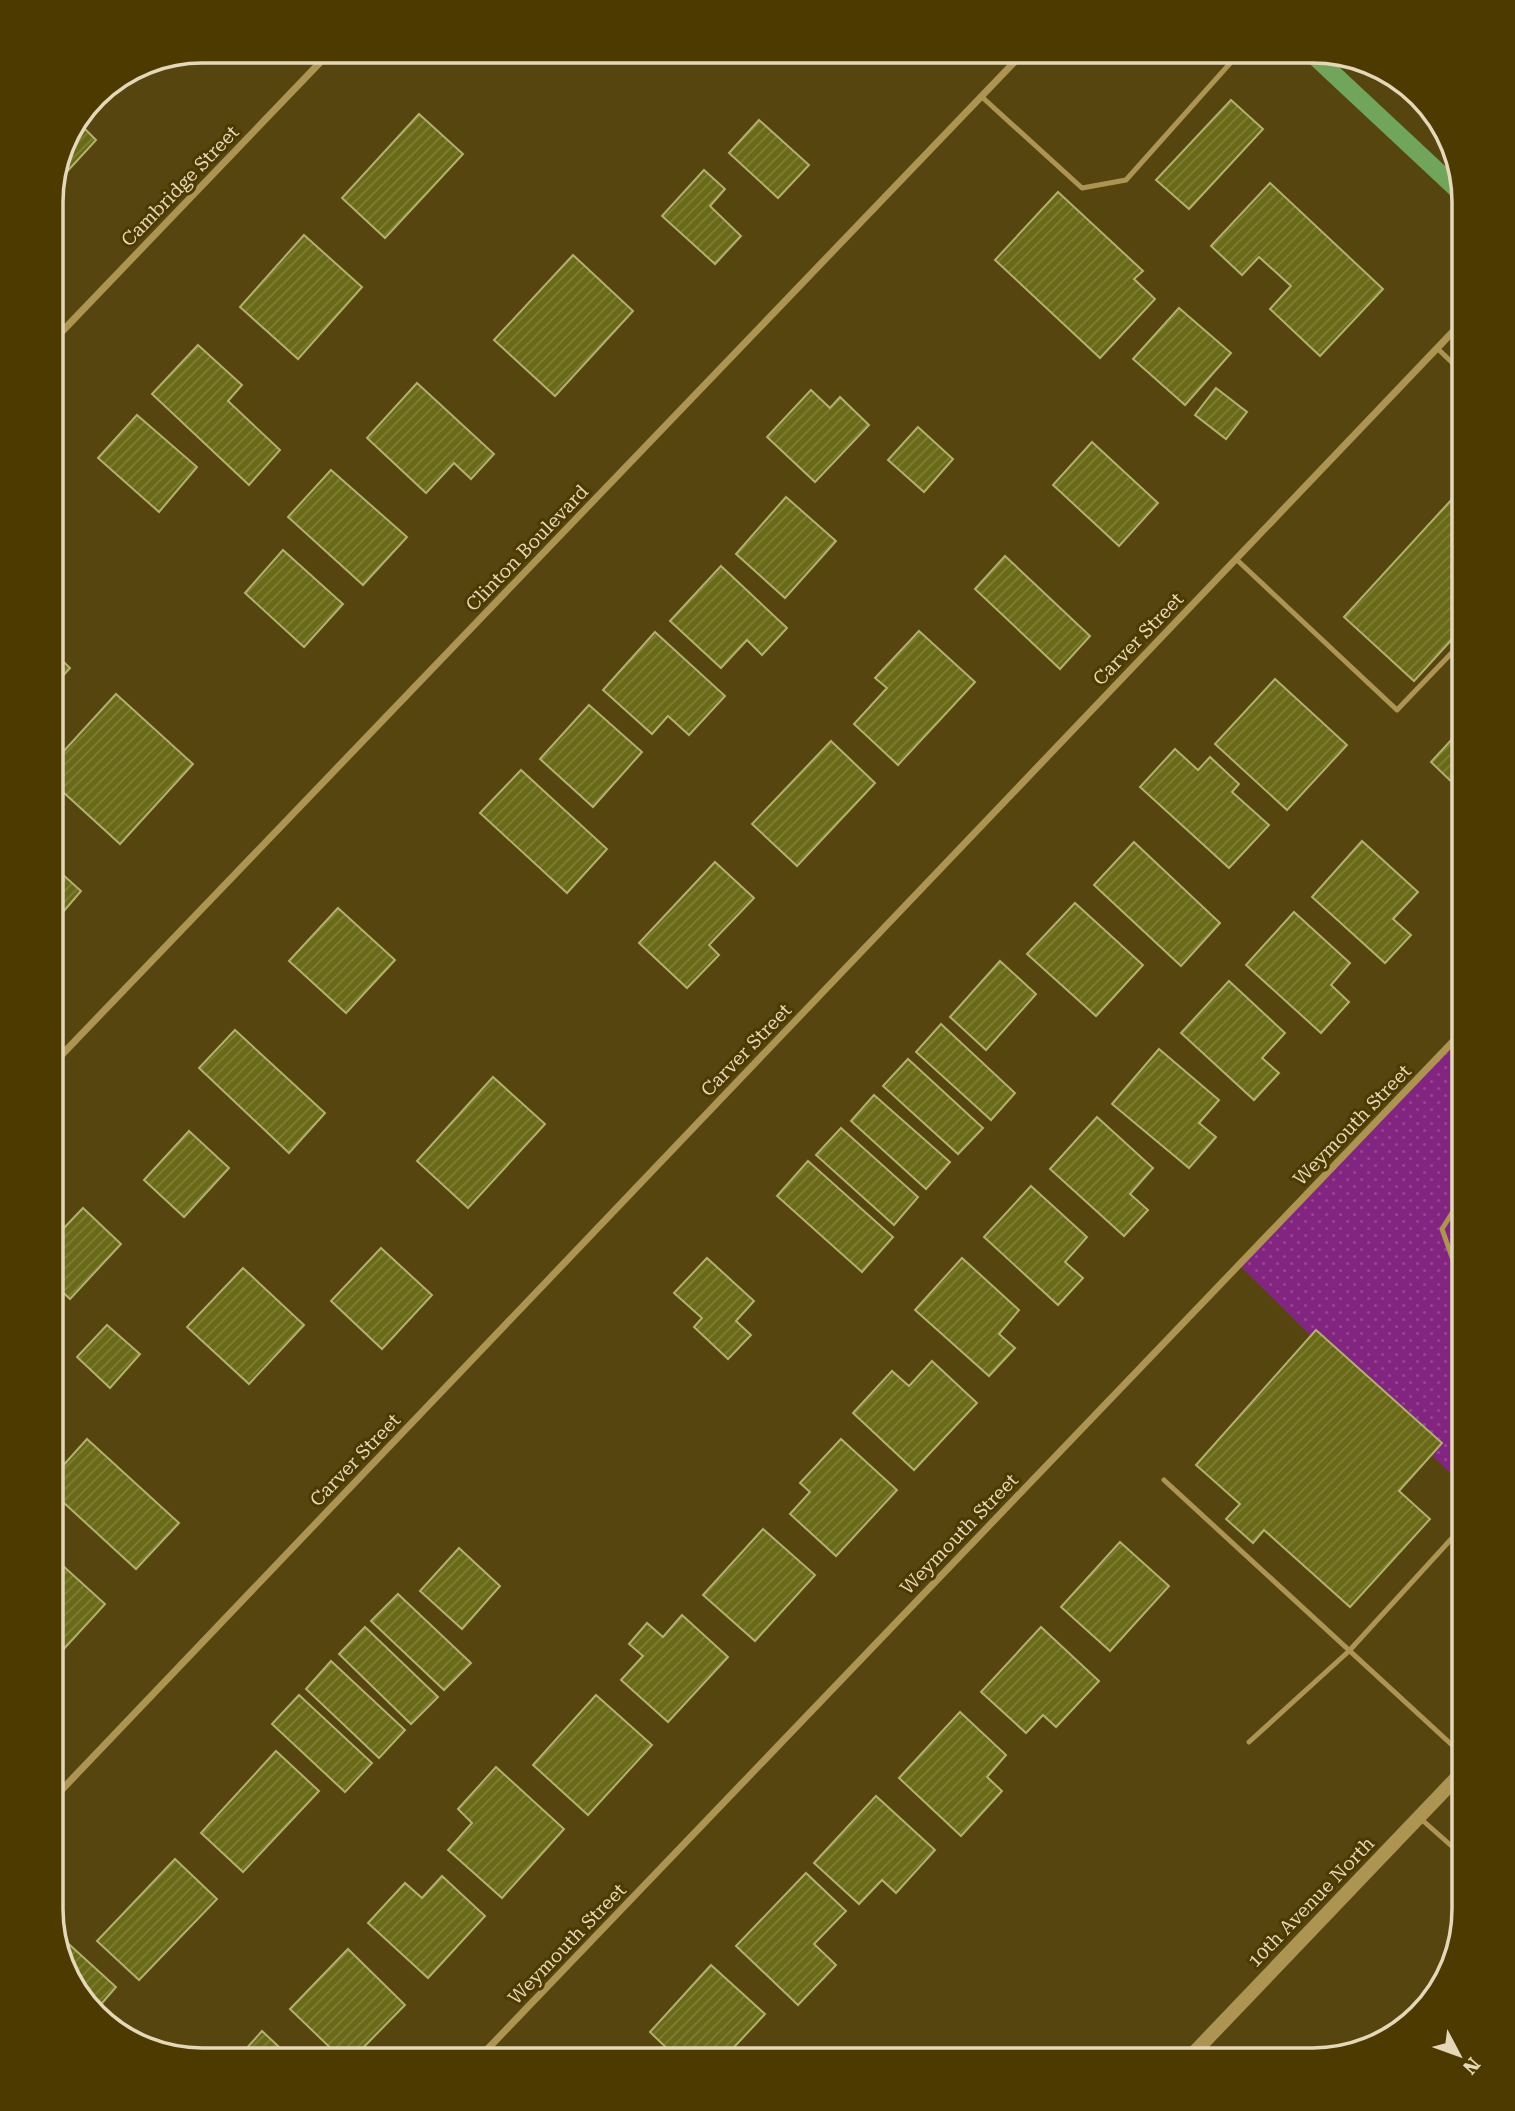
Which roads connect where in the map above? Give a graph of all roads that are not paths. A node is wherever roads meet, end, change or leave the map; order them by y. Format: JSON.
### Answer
{"nodes":[{"id":1,"x":319,"y":63,"type":"edge"},
{"id":2,"x":1013,"y":63,"type":"edge"},
{"id":3,"x":1230,"y":63,"type":"edge"},
{"id":4,"x":1322,"y":63,"type":"edge"},
{"id":5,"x":982,"y":97,"type":"junction"},
{"id":6,"x":1451,"y":184,"type":"edge"},
{"id":7,"x":63,"y":330,"type":"edge"},
{"id":8,"x":1452,"y":332,"type":"edge"},
{"id":9,"x":1437,"y":348,"type":"junction"},
{"id":10,"x":1452,"y":362,"type":"edge"},
{"id":11,"x":1236,"y":559,"type":"junction"},
{"id":12,"x":1452,"y":653,"type":"edge"},
{"id":13,"x":1452,"y":1043,"type":"edge"},
{"id":14,"x":63,"y":1054,"type":"edge"},
{"id":15,"x":1452,"y":1213,"type":"edge"},
{"id":16,"x":1452,"y":1257,"type":"edge"},
{"id":17,"x":1164,"y":1480,"type":"dead end"},
{"id":18,"x":1452,"y":1538,"type":"edge"},
{"id":19,"x":1349,"y":1651,"type":"junction"},
{"id":20,"x":1249,"y":1742,"type":"dead end"},
{"id":21,"x":1452,"y":1745,"type":"edge"},
{"id":22,"x":1452,"y":1783,"type":"edge"},
{"id":23,"x":63,"y":1788,"type":"edge"},
{"id":24,"x":1419,"y":1817,"type":"junction"},
{"id":25,"x":1452,"y":1846,"type":"edge"},
{"id":26,"x":488,"y":2048,"type":"edge"},
{"id":27,"x":1198,"y":2048,"type":"edge"}],
"edges":[{"from":1,"to":7,"type":"street","name":"Cambridge Street"},
{"from":2,"to":5,"type":"street","name":"Clinton Boulevard"},
{"from":3,"to":5,"type":"lane"},
{"from":4,"to":6,"type":"main road"},
{"from":5,"to":14,"type":"street","name":"Clinton Boulevard"},
{"from":8,"to":9,"type":"street","name":"Carver Street"},
{"from":9,"to":10,"type":"lane"},
{"from":9,"to":11,"type":"street","name":"Carver Street"},
{"from":11,"to":12,"type":"lane"},
{"from":11,"to":23,"type":"street","name":"Carver Street"},
{"from":13,"to":26,"type":"street","name":"Weymouth Street"},
{"from":15,"to":16,"type":"lane"},
{"from":17,"to":19,"type":"lane"},
{"from":18,"to":19,"type":"lane"},
{"from":19,"to":20,"type":"lane"},
{"from":19,"to":21,"type":"lane"},
{"from":22,"to":24,"type":"street","name":"10th Avenue North"},
{"from":24,"to":25,"type":"lane"},
{"from":24,"to":27,"type":"street","name":"10th Avenue North"}]}
